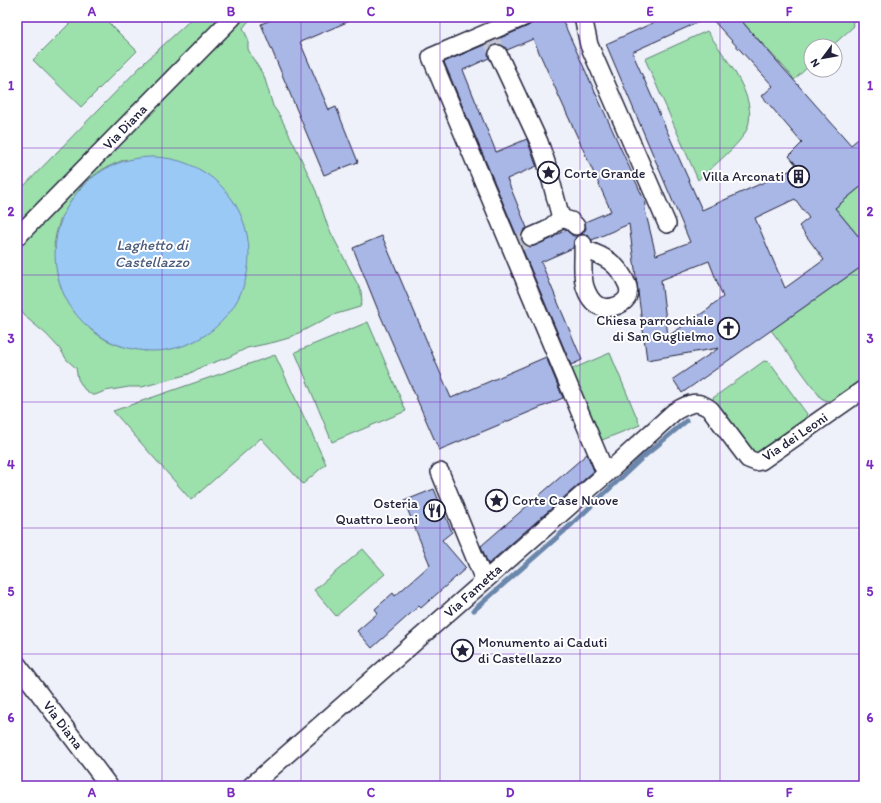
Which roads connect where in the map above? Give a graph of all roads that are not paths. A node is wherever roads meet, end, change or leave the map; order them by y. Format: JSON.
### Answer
{"nodes":[{"id":1,"x":233,"y":17,"type":"edge"},
{"id":2,"x":524,"y":17,"type":"edge"},
{"id":3,"x":583,"y":17,"type":"edge"},
{"id":4,"x":498,"y":54,"type":"tunnel mouth"},
{"id":5,"x":561,"y":218,"type":"junction"},
{"id":6,"x":667,"y":224,"type":"dead end"},
{"id":7,"x":576,"y":226,"type":"dead end"},
{"id":8,"x":17,"y":237,"type":"edge"},
{"id":9,"x":531,"y":237,"type":"tunnel mouth"},
{"id":10,"x":864,"y":389,"type":"edge"},
{"id":11,"x":698,"y":402,"type":"joint"},
{"id":12,"x":440,"y":472,"type":"dead end"},
{"id":13,"x":606,"y":474,"type":"junction"},
{"id":14,"x":484,"y":580,"type":"junction"},
{"id":15,"x":17,"y":664,"type":"edge"},
{"id":16,"x":108,"y":786,"type":"edge"},
{"id":17,"x":251,"y":786,"type":"edge"}],
"edges":[{"from":1,"to":8,"type":"street","name":"Via Diana"},
{"from":2,"to":13,"type":"street"},
{"from":3,"to":6,"type":"street"},
{"from":4,"to":5,"type":"street"},
{"from":5,"to":7,"type":"street"},
{"from":5,"to":9,"type":"street"},
{"from":10,"to":11,"type":"street","name":"Via dei Leoni"},
{"from":11,"to":13,"type":"street","name":"Via Fametta"},
{"from":12,"to":14,"type":"street"},
{"from":13,"to":14,"type":"street","name":"Via Fametta"},
{"from":14,"to":17,"type":"street","name":"Via Fametta"},
{"from":15,"to":16,"type":"street","name":"Via Diana"}]}
